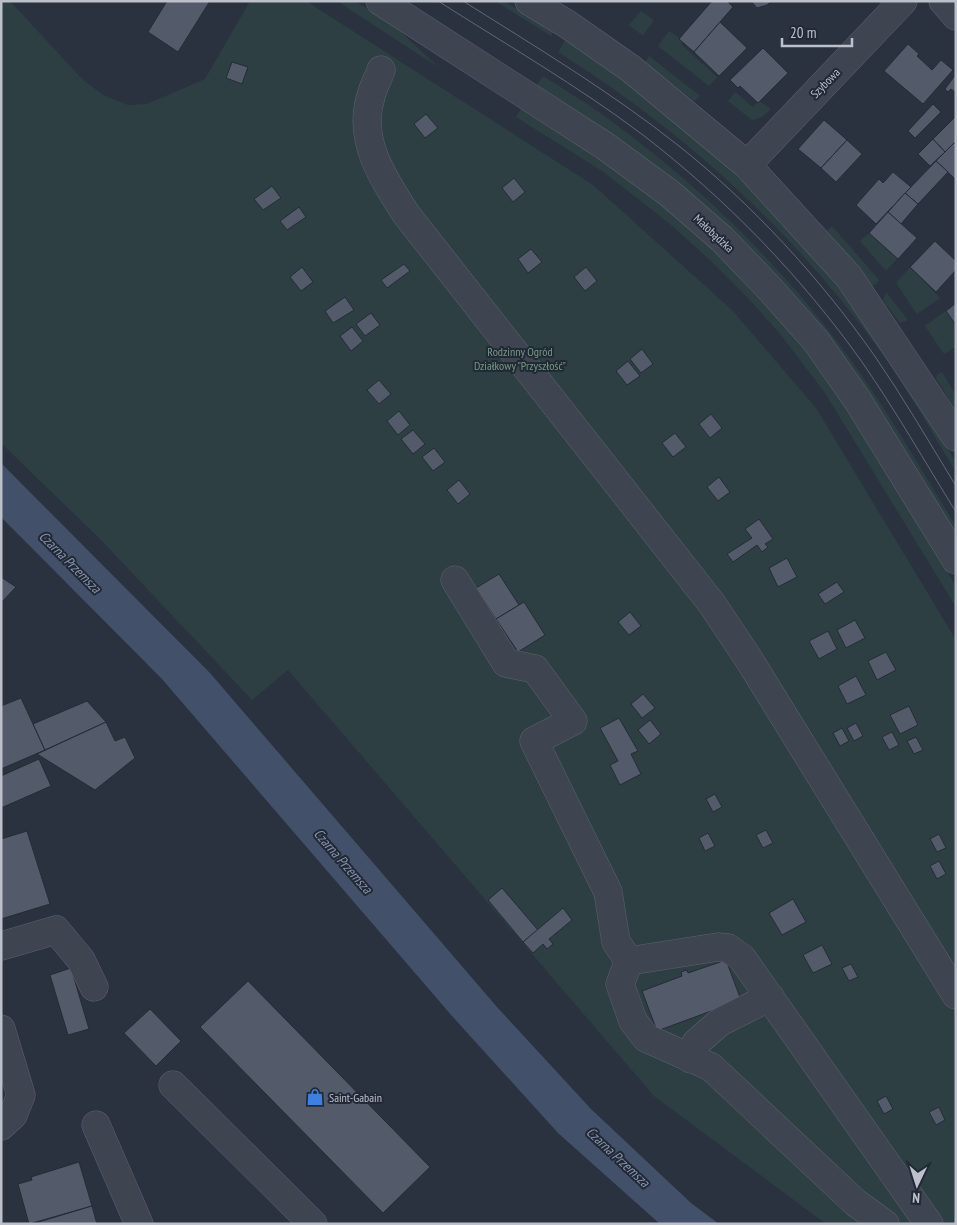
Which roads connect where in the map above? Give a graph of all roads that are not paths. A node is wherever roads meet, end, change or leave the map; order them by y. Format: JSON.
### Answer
{"nodes":[{"id":1,"x":380,"y":1,"type":"edge"},
{"id":2,"x":529,"y":1,"type":"edge"},
{"id":3,"x":903,"y":1,"type":"edge"},
{"id":4,"x":943,"y":1,"type":"edge"},
{"id":5,"x":956,"y":16,"type":"edge"},
{"id":6,"x":381,"y":70,"type":"dead end"},
{"id":7,"x":747,"y":165,"type":"junction"},
{"id":8,"x":956,"y":437,"type":"edge"},
{"id":9,"x":956,"y":560,"type":"edge"},
{"id":10,"x":455,"y":580,"type":"dead end"},
{"id":11,"x":1,"y":946,"type":"edge"},
{"id":12,"x":628,"y":961,"type":"junction"},
{"id":13,"x":94,"y":987,"type":"dead end"},
{"id":14,"x":956,"y":995,"type":"edge"},
{"id":15,"x":770,"y":997,"type":"junction"},
{"id":16,"x":1,"y":1029,"type":"edge"},
{"id":17,"x":691,"y":1059,"type":"junction"},
{"id":18,"x":172,"y":1085,"type":"dead end"},
{"id":19,"x":96,"y":1125,"type":"dead end"},
{"id":20,"x":1,"y":1126,"type":"edge"},
{"id":21,"x":926,"y":1223,"type":"edge"},
{"id":22,"x":139,"y":1224,"type":"edge"},
{"id":23,"x":313,"y":1224,"type":"edge"},
{"id":24,"x":885,"y":1224,"type":"edge"}],
"edges":[{"from":1,"to":9,"type":"street","name":"Małobądzka"},
{"from":2,"to":7,"type":"street"},
{"from":3,"to":7,"type":"street","name":"Szybowa"},
{"from":4,"to":5,"type":"street"},
{"from":6,"to":14,"type":"street"},
{"from":7,"to":8,"type":"street"},
{"from":10,"to":12,"type":"street"},
{"from":11,"to":13,"type":"street"},
{"from":12,"to":15,"type":"street"},
{"from":12,"to":17,"type":"street"},
{"from":15,"to":17,"type":"street"},
{"from":15,"to":21,"type":"street"},
{"from":16,"to":20,"type":"street"},
{"from":17,"to":24,"type":"street"},
{"from":18,"to":23,"type":"street"},
{"from":19,"to":22,"type":"street"}]}
